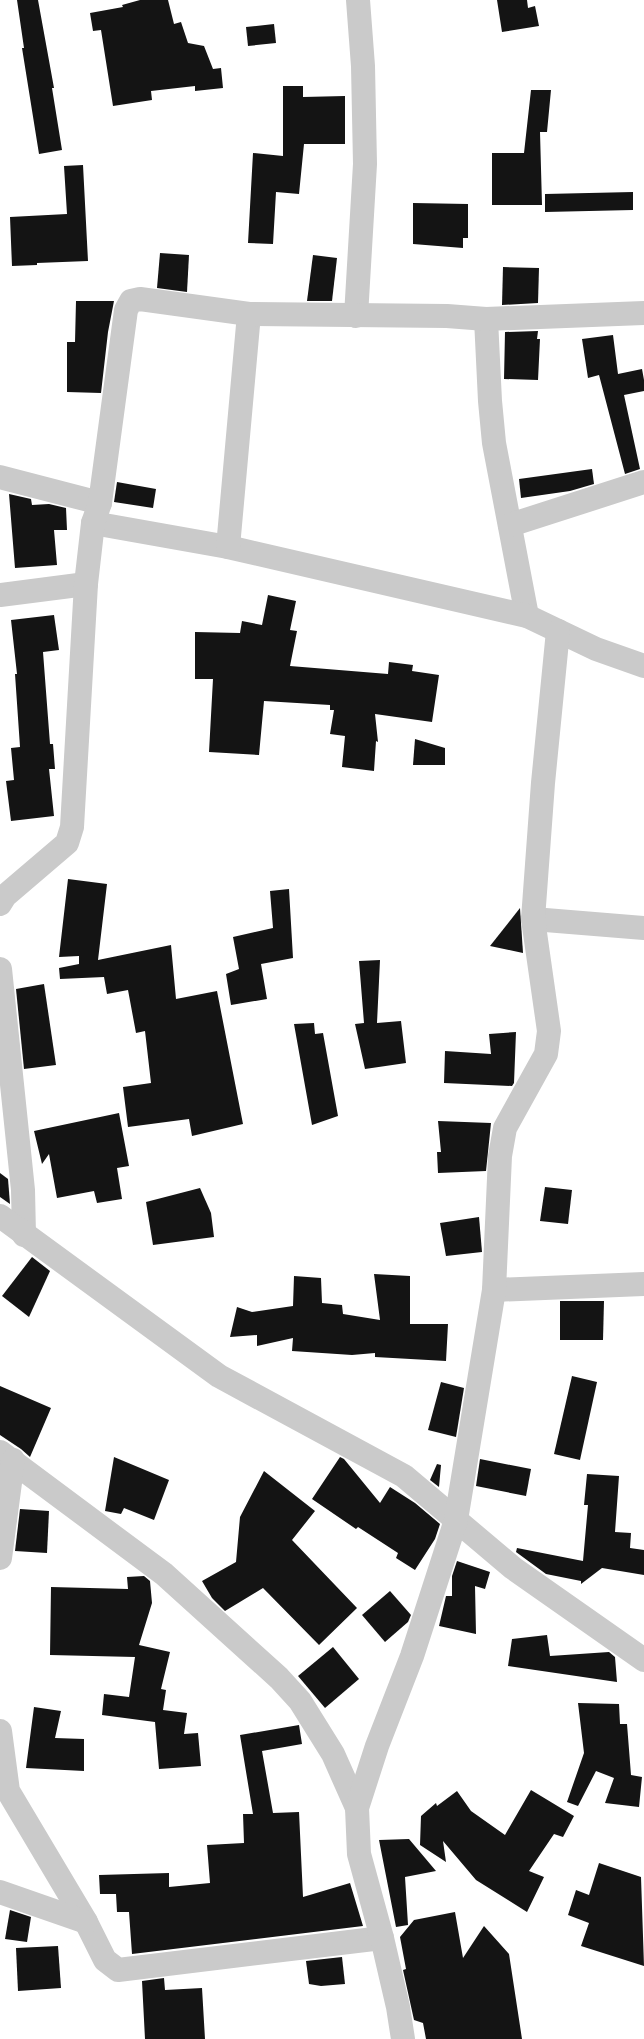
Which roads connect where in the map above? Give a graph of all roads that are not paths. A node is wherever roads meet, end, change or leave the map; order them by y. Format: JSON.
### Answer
{"nodes":[{"id":1,"x":358,"y":0,"type":"edge"},
{"id":2,"x":644,"y":312,"type":"edge"},
{"id":3,"x":249,"y":314,"type":"junction"},
{"id":4,"x":356,"y":316,"type":"junction"},
{"id":5,"x":486,"y":319,"type":"junction"},
{"id":6,"x":0,"y":477,"type":"edge"},
{"id":7,"x":644,"y":482,"type":"edge"},
{"id":8,"x":96,"y":513,"type":"junction"},
{"id":9,"x":510,"y":525,"type":"junction"},
{"id":10,"x":228,"y":547,"type":"junction"},
{"id":11,"x":86,"y":584,"type":"junction"},
{"id":12,"x":0,"y":595,"type":"edge"},
{"id":13,"x":527,"y":616,"type":"junction"},
{"id":14,"x":558,"y":631,"type":"junction"},
{"id":15,"x":644,"y":666,"type":"edge"},
{"id":16,"x":0,"y":904,"type":"edge"},
{"id":17,"x":534,"y":919,"type":"junction"},
{"id":18,"x":644,"y":928,"type":"edge"},
{"id":19,"x":0,"y":969,"type":"edge"},
{"id":20,"x":0,"y":1216,"type":"edge"},
{"id":21,"x":24,"y":1235,"type":"junction"},
{"id":22,"x":644,"y":1284,"type":"edge"},
{"id":23,"x":494,"y":1290,"type":"junction"},
{"id":24,"x":6,"y":1456,"type":"edge"},
{"id":25,"x":456,"y":1520,"type":"junction"},
{"id":26,"x":0,"y":1558,"type":"edge"},
{"id":27,"x":644,"y":1660,"type":"edge"},
{"id":28,"x":0,"y":1732,"type":"edge"},
{"id":29,"x":357,"y":1808,"type":"junction"},
{"id":30,"x":0,"y":1892,"type":"edge"},
{"id":31,"x":86,"y":1922,"type":"junction"},
{"id":32,"x":382,"y":1938,"type":"junction"},
{"id":33,"x":403,"y":2039,"type":"edge"}],
"edges":[{"from":1,"to":4,"type":"street"},
{"from":2,"to":5,"type":"street"},
{"from":3,"to":4,"type":"street"},
{"from":3,"to":8,"type":"street"},
{"from":3,"to":10,"type":"street"},
{"from":4,"to":5,"type":"street"},
{"from":5,"to":9,"type":"street"},
{"from":6,"to":8,"type":"street"},
{"from":7,"to":9,"type":"street"},
{"from":8,"to":10,"type":"street"},
{"from":8,"to":11,"type":"street"},
{"from":9,"to":13,"type":"street"},
{"from":10,"to":13,"type":"street"},
{"from":11,"to":12,"type":"street"},
{"from":11,"to":16,"type":"street"},
{"from":13,"to":14,"type":"street"},
{"from":14,"to":15,"type":"street"},
{"from":14,"to":17,"type":"street"},
{"from":17,"to":18,"type":"street"},
{"from":17,"to":23,"type":"street"},
{"from":19,"to":21,"type":"street"},
{"from":20,"to":21,"type":"street"},
{"from":21,"to":25,"type":"street"},
{"from":22,"to":23,"type":"street"},
{"from":23,"to":25,"type":"street"},
{"from":24,"to":26,"type":"street"},
{"from":24,"to":29,"type":"street"},
{"from":25,"to":27,"type":"street"},
{"from":25,"to":29,"type":"street"},
{"from":28,"to":31,"type":"street"},
{"from":29,"to":32,"type":"street"},
{"from":30,"to":31,"type":"street"},
{"from":31,"to":32,"type":"street"},
{"from":32,"to":33,"type":"street"}]}
